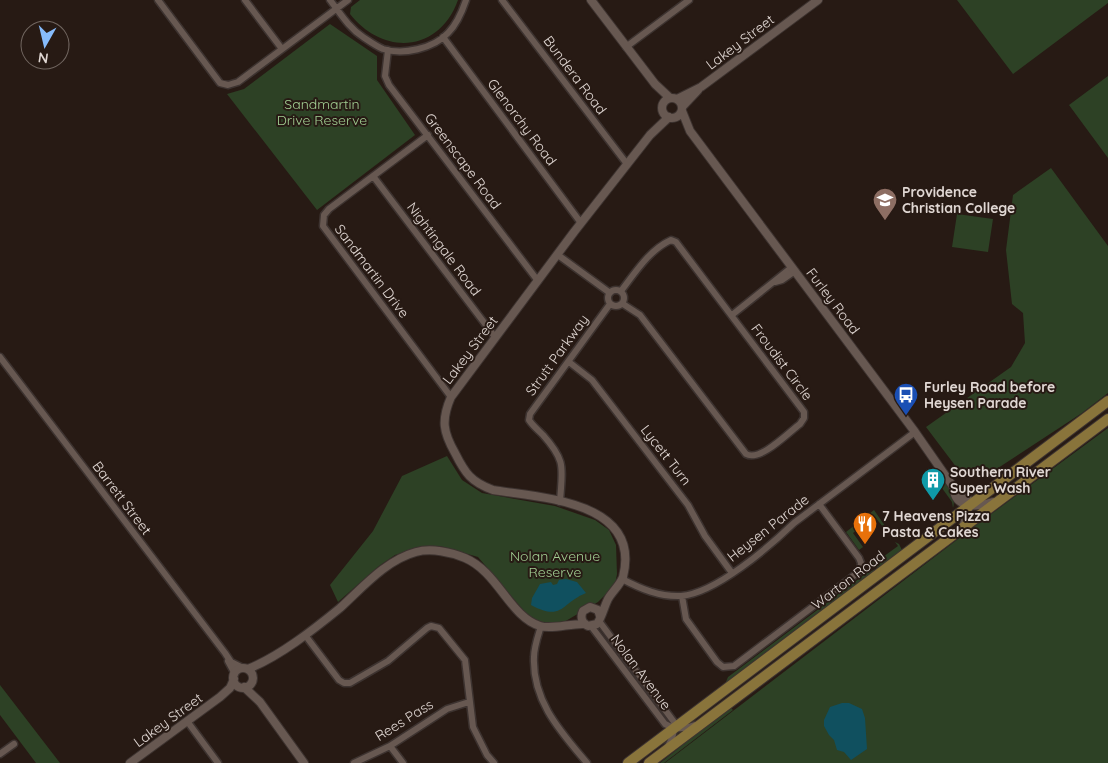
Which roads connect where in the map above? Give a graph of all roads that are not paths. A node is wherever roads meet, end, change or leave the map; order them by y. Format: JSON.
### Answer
{"nodes":[{"id":1,"x":158,"y":0,"type":"edge"},
{"id":2,"x":245,"y":0,"type":"edge"},
{"id":3,"x":330,"y":0,"type":"edge"},
{"id":4,"x":348,"y":0,"type":"edge"},
{"id":5,"x":466,"y":0,"type":"edge"},
{"id":6,"x":502,"y":0,"type":"edge"},
{"id":7,"x":591,"y":0,"type":"edge"},
{"id":8,"x":688,"y":0,"type":"edge"},
{"id":9,"x":818,"y":0,"type":"edge"},
{"id":10,"x":336,"y":9,"type":"junction"},
{"id":11,"x":443,"y":37,"type":"junction"},
{"id":12,"x":626,"y":47,"type":"junction"},
{"id":13,"x":282,"y":49,"type":"junction"},
{"id":14,"x":388,"y":50,"type":"junction"},
{"id":15,"x":655,"y":84,"type":"junction"},
{"id":16,"x":701,"y":87,"type":"junction"},
{"id":17,"x":674,"y":98,"type":"junction"},
{"id":18,"x":682,"y":109,"type":"junction"},
{"id":19,"x":667,"y":113,"type":"junction"},
{"id":20,"x":690,"y":131,"type":"junction"},
{"id":21,"x":428,"y":135,"type":"junction"},
{"id":22,"x":627,"y":164,"type":"junction"},
{"id":23,"x":373,"y":176,"type":"junction"},
{"id":24,"x":581,"y":223,"type":"junction"},
{"id":25,"x":558,"y":255,"type":"junction"},
{"id":26,"x":794,"y":269,"type":"junction"},
{"id":27,"x":538,"y":281,"type":"junction"},
{"id":28,"x":620,"y":292,"type":"junction"},
{"id":29,"x":610,"y":293,"type":"junction"},
{"id":30,"x":610,"y":304,"type":"junction"},
{"id":31,"x":622,"y":304,"type":"junction"},
{"id":32,"x":732,"y":315,"type":"junction"},
{"id":33,"x":495,"y":337,"type":"junction"},
{"id":34,"x":0,"y":357,"type":"edge"},
{"id":35,"x":569,"y":362,"type":"junction"},
{"id":36,"x":451,"y":397,"type":"junction"},
{"id":37,"x":1108,"y":402,"type":"edge"},
{"id":38,"x":1108,"y":407,"type":"edge"},
{"id":39,"x":1108,"y":419,"type":"edge"},
{"id":40,"x":1070,"y":430,"type":"junction"},
{"id":41,"x":915,"y":432,"type":"junction"},
{"id":42,"x":1000,"y":500,"type":"junction"},
{"id":43,"x":560,"y":502,"type":"junction"},
{"id":44,"x":819,"y":504,"type":"junction"},
{"id":45,"x":969,"y":506,"type":"junction"},
{"id":46,"x":963,"y":527,"type":"junction"},
{"id":47,"x":732,"y":573,"type":"junction"},
{"id":48,"x":622,"y":579,"type":"junction"},
{"id":49,"x":682,"y":596,"type":"junction"},
{"id":50,"x":609,"y":598,"type":"junction"},
{"id":51,"x":592,"y":607,"type":"junction"},
{"id":52,"x":582,"y":613,"type":"junction"},
{"id":53,"x":600,"y":619,"type":"junction"},
{"id":54,"x":569,"y":624,"type":"junction"},
{"id":55,"x":588,"y":625,"type":"junction"},
{"id":56,"x":541,"y":626,"type":"junction"},
{"id":57,"x":305,"y":635,"type":"junction"},
{"id":58,"x":224,"y":653,"type":"junction"},
{"id":59,"x":263,"y":664,"type":"junction"},
{"id":60,"x":246,"y":669,"type":"junction"},
{"id":61,"x":234,"y":676,"type":"junction"},
{"id":62,"x":252,"y":680,"type":"junction"},
{"id":63,"x":242,"y":687,"type":"junction"},
{"id":64,"x":220,"y":697,"type":"junction"},
{"id":65,"x":260,"y":702,"type":"junction"},
{"id":66,"x":469,"y":702,"type":"junction"},
{"id":67,"x":187,"y":720,"type":"junction"},
{"id":68,"x":703,"y":722,"type":"junction"},
{"id":69,"x":674,"y":728,"type":"junction"},
{"id":70,"x":14,"y":744,"type":"dead end"},
{"id":71,"x":390,"y":746,"type":"junction"},
{"id":72,"x":666,"y":750,"type":"junction"},
{"id":73,"x":0,"y":754,"type":"edge"},
{"id":74,"x":131,"y":763,"type":"edge"},
{"id":75,"x":218,"y":763,"type":"edge"},
{"id":76,"x":304,"y":763,"type":"edge"},
{"id":77,"x":354,"y":763,"type":"edge"},
{"id":78,"x":403,"y":763,"type":"edge"},
{"id":79,"x":494,"y":763,"type":"edge"},
{"id":80,"x":587,"y":763,"type":"edge"},
{"id":81,"x":628,"y":763,"type":"edge"},
{"id":82,"x":649,"y":763,"type":"edge"}],
"edges":[{"from":1,"to":13,"type":"street"},
{"from":2,"to":13,"type":"street"},
{"from":3,"to":10,"type":"street"},
{"from":4,"to":10,"type":"street"},
{"from":5,"to":11,"type":"street"},
{"from":6,"to":22,"type":"street","name":"Bundera Road"},
{"from":7,"to":12,"type":"street"},
{"from":8,"to":12,"type":"street"},
{"from":9,"to":16,"type":"street","name":"Lakey Street"},
{"from":10,"to":13,"type":"street"},
{"from":10,"to":14,"type":"street"},
{"from":11,"to":14,"type":"street"},
{"from":11,"to":24,"type":"street","name":"Glenorchy Road"},
{"from":12,"to":15,"type":"street"},
{"from":14,"to":21,"type":"street","name":"Greenscape Road"},
{"from":15,"to":17,"type":"street"},
{"from":15,"to":19,"type":"street"},
{"from":16,"to":17,"type":"street","name":"Lakey Street"},
{"from":16,"to":18,"type":"street","name":"Lakey Street"},
{"from":17,"to":18,"type":"street"},
{"from":17,"to":19,"type":"street","name":"Lakey Street"},
{"from":18,"to":19,"type":"street","name":"Lakey Street"},
{"from":18,"to":20,"type":"street","name":"Furley Road"},
{"from":19,"to":20,"type":"street","name":"Furley Road"},
{"from":19,"to":22,"type":"street","name":"Lakey Street"},
{"from":20,"to":26,"type":"street","name":"Furley Road"},
{"from":21,"to":23,"type":"street","name":"Sandmartin Drive"},
{"from":21,"to":27,"type":"street","name":"Greenscape Road"},
{"from":22,"to":24,"type":"street","name":"Lakey Street"},
{"from":23,"to":33,"type":"street","name":"Nightingale Road"},
{"from":23,"to":36,"type":"street","name":"Sandmartin Drive"},
{"from":24,"to":25,"type":"street","name":"Lakey Street"},
{"from":25,"to":27,"type":"street","name":"Lakey Street"},
{"from":25,"to":29,"type":"street"},
{"from":26,"to":32,"type":"street"},
{"from":26,"to":41,"type":"street","name":"Furley Road"},
{"from":27,"to":33,"type":"street","name":"Lakey Street"},
{"from":28,"to":29,"type":"street"},
{"from":28,"to":31,"type":"street"},
{"from":28,"to":32,"type":"street","name":"Froudist Circle"},
{"from":29,"to":30,"type":"street"},
{"from":30,"to":31,"type":"street"},
{"from":30,"to":35,"type":"street","name":"Strutt Parkway"},
{"from":31,"to":32,"type":"street","name":"Froudist Circle"},
{"from":33,"to":36,"type":"street","name":"Lakey Street"},
{"from":34,"to":58,"type":"street","name":"Barrett Street"},
{"from":35,"to":43,"type":"street","name":"Strutt Parkway"},
{"from":35,"to":47,"type":"street","name":"Lycett Turn"},
{"from":36,"to":43,"type":"street","name":"Lakey Street"},
{"from":37,"to":40,"type":"main road","name":"Warton Road"},
{"from":38,"to":40,"type":"main road"},
{"from":39,"to":42,"type":"main road","name":"Warton Road"},
{"from":40,"to":45,"type":"main road","name":"Warton Road"},
{"from":41,"to":44,"type":"street","name":"Heysen Parade"},
{"from":41,"to":45,"type":"street","name":"Furley Road"},
{"from":42,"to":45,"type":"street"},
{"from":42,"to":46,"type":"main road","name":"Warton Road"},
{"from":43,"to":48,"type":"street","name":"Lakey Street"},
{"from":44,"to":47,"type":"street","name":"Heysen Parade"},
{"from":44,"to":49,"type":"street"},
{"from":45,"to":46,"type":"street"},
{"from":45,"to":69,"type":"main road","name":"Warton Road"},
{"from":46,"to":68,"type":"main road","name":"Warton Road"},
{"from":47,"to":49,"type":"street","name":"Heysen Parade"},
{"from":48,"to":49,"type":"street","name":"Heysen Parade"},
{"from":48,"to":50,"type":"street","name":"Lakey Street"},
{"from":50,"to":51,"type":"street","name":"Lakey Street"},
{"from":50,"to":53,"type":"street","name":"Lakey Street"},
{"from":51,"to":52,"type":"street","name":"Lakey Street"},
{"from":51,"to":53,"type":"street"},
{"from":52,"to":54,"type":"street","name":"Lakey Street"},
{"from":52,"to":55,"type":"street"},
{"from":53,"to":55,"type":"street"},
{"from":53,"to":69,"type":"street","name":"Nolan Avenue"},
{"from":54,"to":55,"type":"street"},
{"from":54,"to":56,"type":"street"},
{"from":55,"to":69,"type":"street","name":"Nolan Avenue"},
{"from":56,"to":57,"type":"street","name":"Lakey Street"},
{"from":56,"to":80,"type":"street"},
{"from":57,"to":59,"type":"street","name":"Lakey Street"},
{"from":57,"to":66,"type":"street"},
{"from":58,"to":60,"type":"street","name":"Barrett Street"},
{"from":58,"to":61,"type":"street","name":"Barrett Street"},
{"from":59,"to":60,"type":"street","name":"Lakey Street"},
{"from":59,"to":62,"type":"street","name":"Lakey Street"},
{"from":60,"to":61,"type":"street","name":"Lakey Street"},
{"from":60,"to":62,"type":"street"},
{"from":61,"to":63,"type":"street"},
{"from":61,"to":64,"type":"street","name":"Lakey Street"},
{"from":62,"to":63,"type":"street","name":"Lakey Street"},
{"from":62,"to":65,"type":"street"},
{"from":63,"to":64,"type":"street","name":"Lakey Street"},
{"from":63,"to":65,"type":"street"},
{"from":64,"to":67,"type":"street","name":"Lakey Street"},
{"from":65,"to":76,"type":"street"},
{"from":66,"to":71,"type":"street","name":"Rees Pass"},
{"from":66,"to":79,"type":"street"},
{"from":67,"to":74,"type":"street","name":"Lakey Street"},
{"from":67,"to":75,"type":"street"},
{"from":68,"to":69,"type":"street","name":"Nolan Avenue"},
{"from":68,"to":72,"type":"main road","name":"Warton Road"},
{"from":69,"to":72,"type":"street","name":"Nolan Avenue"},
{"from":69,"to":81,"type":"main road","name":"Warton Road"},
{"from":70,"to":73,"type":"street"},
{"from":71,"to":77,"type":"street","name":"Rees Pass"},
{"from":71,"to":78,"type":"street"},
{"from":72,"to":82,"type":"main road","name":"Warton Road"}]}
